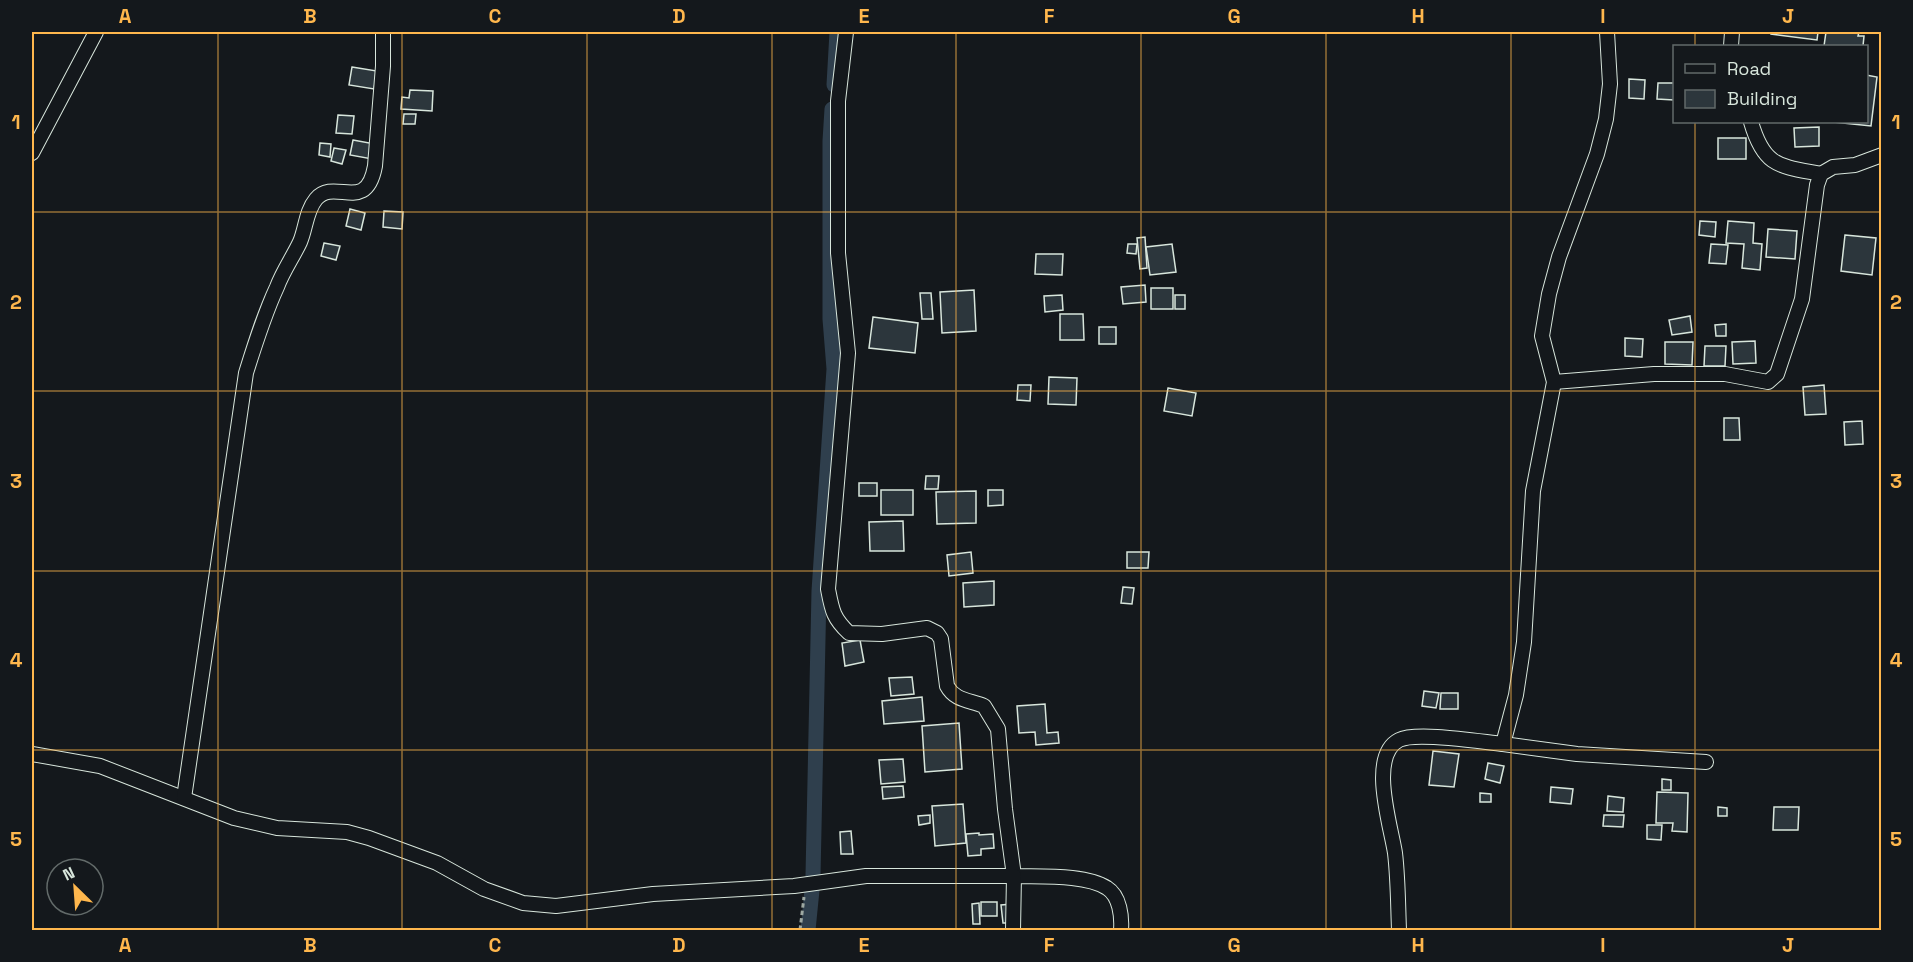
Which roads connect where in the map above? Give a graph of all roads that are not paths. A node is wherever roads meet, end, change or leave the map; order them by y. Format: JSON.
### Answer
{"nodes":[{"id":1,"x":96,"y":32,"type":"edge"},
{"id":2,"x":383,"y":32,"type":"edge"},
{"id":3,"x":846,"y":32,"type":"edge"},
{"id":4,"x":1608,"y":32,"type":"edge"},
{"id":5,"x":1752,"y":123,"type":"edge"},
{"id":6,"x":32,"y":153,"type":"edge"},
{"id":7,"x":1881,"y":155,"type":"edge"},
{"id":8,"x":1821,"y":174,"type":"junction"},
{"id":9,"x":1554,"y":381,"type":"junction"},
{"id":10,"x":1503,"y":744,"type":"junction"},
{"id":11,"x":32,"y":754,"type":"edge"},
{"id":12,"x":1706,"y":762,"type":"dead end"},
{"id":13,"x":184,"y":798,"type":"junction"},
{"id":14,"x":1014,"y":876,"type":"junction"},
{"id":15,"x":1013,"y":930,"type":"edge"},
{"id":16,"x":1121,"y":930,"type":"edge"},
{"id":17,"x":1399,"y":930,"type":"edge"}],
"edges":[{"from":1,"to":6,"type":"street"},
{"from":2,"to":13,"type":"street"},
{"from":3,"to":14,"type":"street"},
{"from":4,"to":9,"type":"street"},
{"from":5,"to":8,"type":"street"},
{"from":7,"to":8,"type":"street"},
{"from":8,"to":9,"type":"street"},
{"from":9,"to":10,"type":"street"},
{"from":10,"to":12,"type":"street"},
{"from":10,"to":17,"type":"street"},
{"from":11,"to":13,"type":"street"},
{"from":13,"to":14,"type":"street"},
{"from":14,"to":15,"type":"street"},
{"from":14,"to":16,"type":"street"}]}
